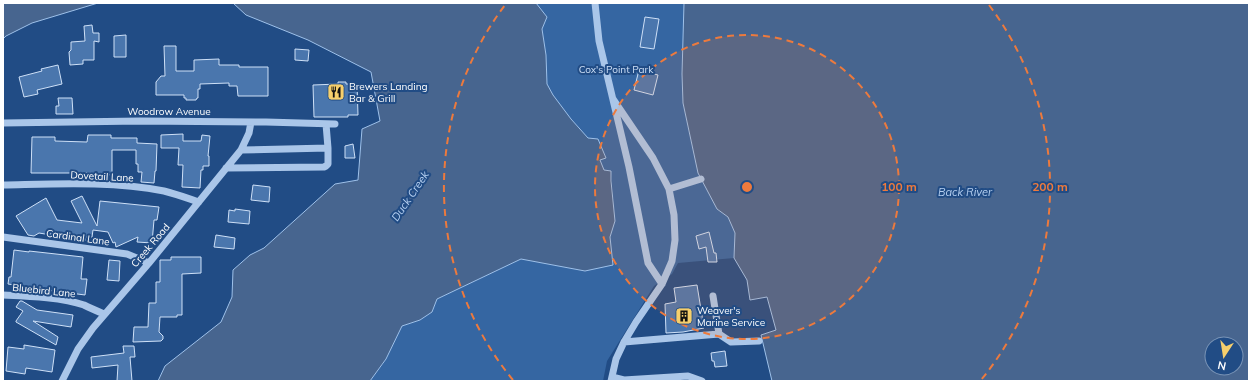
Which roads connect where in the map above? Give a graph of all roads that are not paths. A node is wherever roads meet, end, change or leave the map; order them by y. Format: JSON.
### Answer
{"nodes":[{"id":1,"x":595,"y":3,"type":"edge"},
{"id":2,"x":614,"y":100,"type":"junction"},
{"id":3,"x":251,"y":122,"type":"junction"},
{"id":4,"x":3,"y":123,"type":"edge"},
{"id":5,"x":326,"y":124,"type":"junction"},
{"id":6,"x":335,"y":124,"type":"dead end"},
{"id":7,"x":328,"y":148,"type":"junction"},
{"id":8,"x":241,"y":150,"type":"junction"},
{"id":9,"x":226,"y":168,"type":"junction"},
{"id":10,"x":701,"y":179,"type":"dead end"},
{"id":11,"x":3,"y":185,"type":"edge"},
{"id":12,"x":669,"y":190,"type":"junction"},
{"id":13,"x":199,"y":202,"type":"junction"},
{"id":14,"x":3,"y":237,"type":"edge"},
{"id":15,"x":149,"y":263,"type":"junction"},
{"id":16,"x":662,"y":284,"type":"junction"},
{"id":17,"x":3,"y":295,"type":"edge"},
{"id":18,"x":713,"y":296,"type":"dead end"},
{"id":19,"x":104,"y":314,"type":"junction"},
{"id":20,"x":719,"y":334,"type":"junction"},
{"id":21,"x":759,"y":341,"type":"dead end"},
{"id":22,"x":624,"y":342,"type":"junction"},
{"id":23,"x":612,"y":379,"type":"edge"},
{"id":24,"x":62,"y":381,"type":"edge"},
{"id":25,"x":702,"y":381,"type":"edge"}],
"edges":[{"from":1,"to":2,"type":"street"},
{"from":2,"to":12,"type":"street"},
{"from":2,"to":16,"type":"street"},
{"from":3,"to":4,"type":"street","name":"Woodrow Avenue"},
{"from":3,"to":5,"type":"street","name":"Woodrow Avenue"},
{"from":3,"to":8,"type":"street","name":"Creek Road"},
{"from":5,"to":6,"type":"street","name":"Woodrow Avenue"},
{"from":5,"to":7,"type":"street"},
{"from":7,"to":8,"type":"street"},
{"from":7,"to":9,"type":"street"},
{"from":8,"to":9,"type":"street","name":"Creek Road"},
{"from":9,"to":13,"type":"street","name":"Creek Road"},
{"from":10,"to":12,"type":"street"},
{"from":11,"to":13,"type":"street","name":"Dovetail Lane"},
{"from":12,"to":16,"type":"street"},
{"from":13,"to":15,"type":"street","name":"Creek Road"},
{"from":14,"to":15,"type":"street","name":"Cardinal Lane"},
{"from":15,"to":19,"type":"street","name":"Creek Road"},
{"from":16,"to":22,"type":"street"},
{"from":17,"to":19,"type":"street","name":"Bluebird Lane"},
{"from":18,"to":20,"type":"street"},
{"from":19,"to":24,"type":"street","name":"Creek Road"},
{"from":20,"to":21,"type":"street"},
{"from":20,"to":22,"type":"street"},
{"from":22,"to":23,"type":"street"},
{"from":23,"to":25,"type":"street"}]}
